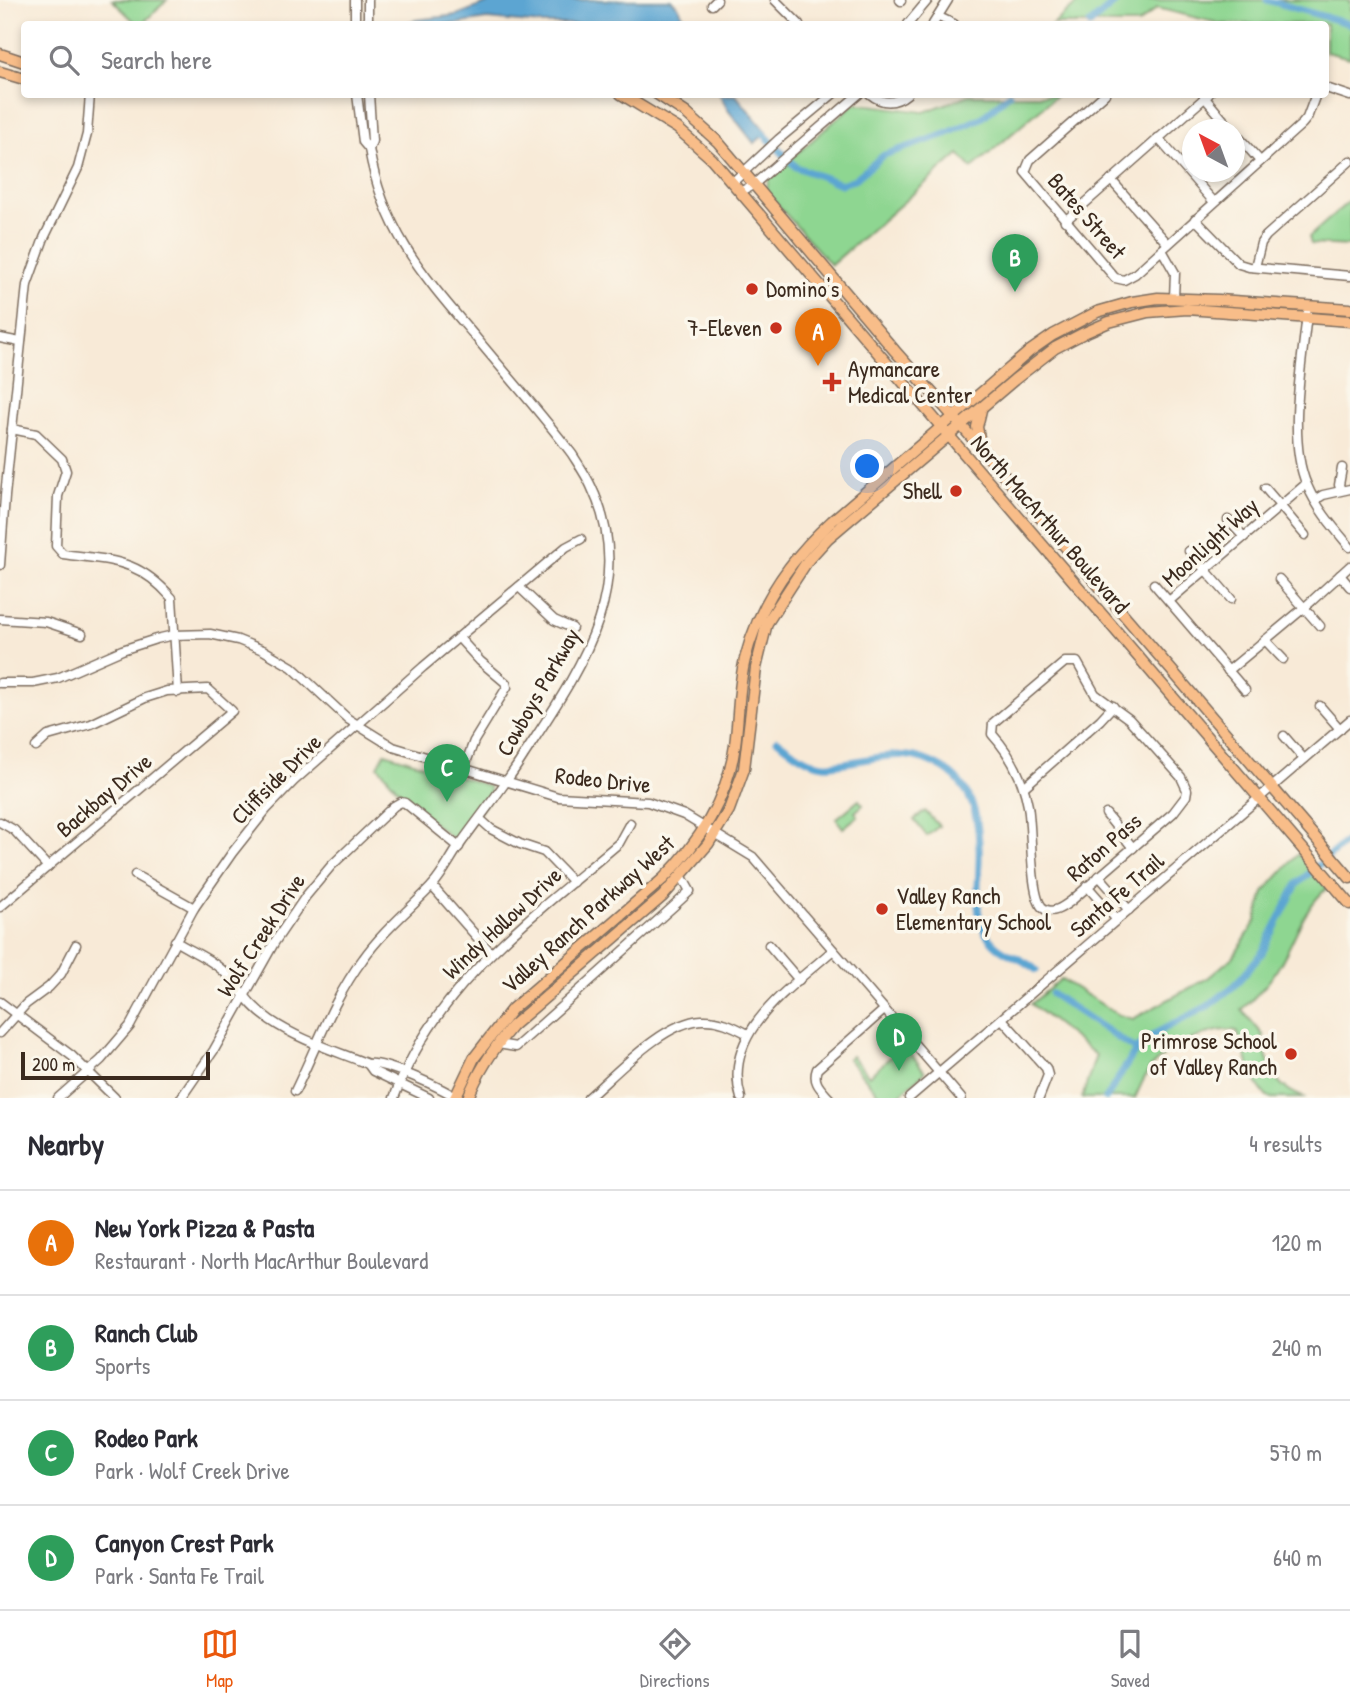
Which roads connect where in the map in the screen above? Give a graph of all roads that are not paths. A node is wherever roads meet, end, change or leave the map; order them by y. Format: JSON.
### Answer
{"nodes":[{"id":1,"x":355,"y":0,"type":"edge"},
{"id":2,"x":368,"y":0,"type":"edge"},
{"id":3,"x":775,"y":0,"type":"edge"},
{"id":4,"x":928,"y":0,"type":"edge"},
{"id":5,"x":948,"y":0,"type":"edge"},
{"id":6,"x":939,"y":16,"type":"junction"},
{"id":7,"x":355,"y":21,"type":"edge"},
{"id":8,"x":368,"y":21,"type":"edge"},
{"id":9,"x":796,"y":21,"type":"edge"},
{"id":10,"x":910,"y":21,"type":"edge"},
{"id":11,"x":935,"y":21,"type":"edge"},
{"id":12,"x":948,"y":21,"type":"edge"},
{"id":13,"x":0,"y":54,"type":"edge"},
{"id":14,"x":21,"y":61,"type":"edge"},
{"id":15,"x":0,"y":72,"type":"edge"},
{"id":16,"x":21,"y":78,"type":"edge"},
{"id":17,"x":1329,"y":89,"type":"edge"},
{"id":18,"x":1350,"y":96,"type":"edge"},
{"id":19,"x":90,"y":98,"type":"edge"},
{"id":20,"x":358,"y":98,"type":"edge"},
{"id":21,"x":369,"y":98,"type":"edge"},
{"id":22,"x":628,"y":98,"type":"edge"},
{"id":23,"x":663,"y":98,"type":"edge"},
{"id":24,"x":828,"y":98,"type":"edge"},
{"id":25,"x":854,"y":98,"type":"edge"},
{"id":26,"x":876,"y":98,"type":"edge"},
{"id":27,"x":901,"y":98,"type":"edge"},
{"id":28,"x":1100,"y":98,"type":"edge"},
{"id":29,"x":1205,"y":98,"type":"edge"},
{"id":30,"x":1208,"y":98,"type":"edge"},
{"id":31,"x":1314,"y":98,"type":"edge"},
{"id":32,"x":1224,"y":119,"type":"edge"},
{"id":33,"x":1158,"y":138,"type":"junction"},
{"id":34,"x":1245,"y":144,"type":"edge"},
{"id":35,"x":369,"y":149,"type":"junction"},
{"id":36,"x":1260,"y":161,"type":"junction"},
{"id":37,"x":1350,"y":161,"type":"edge"},
{"id":38,"x":743,"y":172,"type":"junction"},
{"id":39,"x":1111,"y":180,"type":"junction"},
{"id":40,"x":732,"y":183,"type":"junction"},
{"id":41,"x":753,"y":185,"type":"junction"},
{"id":42,"x":740,"y":192,"type":"junction"},
{"id":43,"x":1214,"y":202,"type":"junction"},
{"id":44,"x":1195,"y":219,"type":"junction"},
{"id":45,"x":1065,"y":221,"type":"junction"},
{"id":46,"x":1165,"y":247,"type":"junction"},
{"id":47,"x":1255,"y":267,"type":"junction"},
{"id":48,"x":1350,"y":276,"type":"edge"},
{"id":49,"x":1174,"y":298,"type":"junction"},
{"id":50,"x":858,"y":306,"type":"junction"},
{"id":51,"x":1308,"y":306,"type":"junction"},
{"id":52,"x":1174,"y":309,"type":"junction"},
{"id":53,"x":1350,"y":309,"type":"edge"},
{"id":54,"x":846,"y":316,"type":"junction"},
{"id":55,"x":1306,"y":319,"type":"junction"},
{"id":56,"x":1350,"y":321,"type":"edge"},
{"id":57,"x":0,"y":338,"type":"edge"},
{"id":58,"x":1043,"y":341,"type":"junction"},
{"id":59,"x":20,"y":342,"type":"junction"},
{"id":60,"x":1050,"y":352,"type":"junction"},
{"id":61,"x":981,"y":410,"type":"junction"},
{"id":62,"x":954,"y":417,"type":"junction"},
{"id":63,"x":962,"y":426,"type":"junction"},
{"id":64,"x":942,"y":427,"type":"junction"},
{"id":65,"x":12,"y":429,"type":"junction"},
{"id":66,"x":950,"y":436,"type":"junction"},
{"id":67,"x":981,"y":447,"type":"junction"},
{"id":68,"x":1342,"y":468,"type":"dead end"},
{"id":69,"x":1306,"y":484,"type":"junction"},
{"id":70,"x":1265,"y":488,"type":"dead end"},
{"id":71,"x":1346,"y":490,"type":"edge"},
{"id":72,"x":2,"y":496,"type":"edge"},
{"id":73,"x":1315,"y":500,"type":"junction"},
{"id":74,"x":1280,"y":506,"type":"junction"},
{"id":75,"x":1228,"y":520,"type":"dead end"},
{"id":76,"x":839,"y":522,"type":"junction"},
{"id":77,"x":1305,"y":535,"type":"dead end"},
{"id":78,"x":1244,"y":537,"type":"junction"},
{"id":79,"x":581,"y":539,"type":"dead end"},
{"id":80,"x":1350,"y":547,"type":"edge"},
{"id":81,"x":1189,"y":551,"type":"dead end"},
{"id":82,"x":0,"y":565,"type":"edge"},
{"id":83,"x":1350,"y":566,"type":"edge"},
{"id":84,"x":1206,"y":569,"type":"junction"},
{"id":85,"x":1340,"y":575,"type":"junction"},
{"id":86,"x":1279,"y":579,"type":"dead end"},
{"id":87,"x":1154,"y":584,"type":"dead end"},
{"id":88,"x":519,"y":587,"type":"junction"},
{"id":89,"x":1350,"y":587,"type":"edge"},
{"id":90,"x":1231,"y":599,"type":"dead end"},
{"id":91,"x":1169,"y":601,"type":"junction"},
{"id":92,"x":1304,"y":607,"type":"junction"},
{"id":93,"x":766,"y":614,"type":"junction"},
{"id":94,"x":0,"y":619,"type":"edge"},
{"id":95,"x":1320,"y":626,"type":"dead end"},
{"id":96,"x":572,"y":628,"type":"dead end"},
{"id":97,"x":82,"y":634,"type":"dead end"},
{"id":98,"x":174,"y":635,"type":"junction"},
{"id":99,"x":459,"y":638,"type":"junction"},
{"id":100,"x":1265,"y":640,"type":"junction"},
{"id":101,"x":1283,"y":659,"type":"dead end"},
{"id":102,"x":1228,"y":671,"type":"junction"},
{"id":103,"x":0,"y":683,"type":"edge"},
{"id":104,"x":1245,"y":690,"type":"dead end"},
{"id":105,"x":178,"y":692,"type":"junction"},
{"id":106,"x":1113,"y":706,"type":"junction"},
{"id":107,"x":1321,"y":706,"type":"dead end"},
{"id":108,"x":1350,"y":720,"type":"edge"},
{"id":109,"x":358,"y":726,"type":"junction"},
{"id":110,"x":1340,"y":729,"type":"junction"},
{"id":111,"x":1284,"y":736,"type":"dead end"},
{"id":112,"x":36,"y":747,"type":"dead end"},
{"id":113,"x":1304,"y":759,"type":"junction"},
{"id":114,"x":464,"y":768,"type":"junction"},
{"id":115,"x":507,"y":782,"type":"junction"},
{"id":116,"x":1024,"y":787,"type":"junction"},
{"id":117,"x":1271,"y":788,"type":"junction"},
{"id":118,"x":1259,"y":798,"type":"junction"},
{"id":119,"x":1106,"y":814,"type":"dead end"},
{"id":120,"x":480,"y":819,"type":"junction"},
{"id":121,"x":0,"y":822,"type":"edge"},
{"id":122,"x":631,"y":823,"type":"dead end"},
{"id":123,"x":711,"y":830,"type":"junction"},
{"id":124,"x":459,"y":847,"type":"junction"},
{"id":125,"x":1133,"y":848,"type":"junction"},
{"id":126,"x":48,"y":867,"type":"junction"},
{"id":127,"x":135,"y":875,"type":"dead end"},
{"id":128,"x":1099,"y":876,"type":"junction"},
{"id":129,"x":682,"y":877,"type":"junction"},
{"id":130,"x":1350,"y":878,"type":"edge"},
{"id":131,"x":573,"y":882,"type":"junction"},
{"id":132,"x":432,"y":886,"type":"junction"},
{"id":133,"x":1087,"y":886,"type":"junction"},
{"id":134,"x":1350,"y":904,"type":"edge"},
{"id":135,"x":0,"y":908,"type":"edge"},
{"id":136,"x":194,"y":908,"type":"junction"},
{"id":137,"x":1129,"y":910,"type":"junction"},
{"id":138,"x":615,"y":920,"type":"junction"},
{"id":139,"x":1117,"y":920,"type":"junction"},
{"id":140,"x":623,"y":930,"type":"junction"},
{"id":141,"x":175,"y":941,"type":"junction"},
{"id":142,"x":76,"y":945,"type":"dead end"},
{"id":143,"x":768,"y":945,"type":"dead end"},
{"id":144,"x":833,"y":950,"type":"junction"},
{"id":145,"x":491,"y":953,"type":"junction"},
{"id":146,"x":799,"y":980,"type":"junction"},
{"id":147,"x":243,"y":996,"type":"junction"},
{"id":148,"x":522,"y":1000,"type":"junction"},
{"id":149,"x":0,"y":1002,"type":"edge"},
{"id":150,"x":529,"y":1010,"type":"junction"},
{"id":151,"x":884,"y":1010,"type":"junction"},
{"id":152,"x":18,"y":1014,"type":"junction"},
{"id":153,"x":1002,"y":1018,"type":"junction"},
{"id":154,"x":0,"y":1033,"type":"edge"},
{"id":155,"x":748,"y":1034,"type":"junction"},
{"id":156,"x":318,"y":1044,"type":"junction"},
{"id":157,"x":498,"y":1044,"type":"junction"},
{"id":158,"x":368,"y":1065,"type":"junction"},
{"id":159,"x":88,"y":1071,"type":"junction"},
{"id":160,"x":404,"y":1073,"type":"junction"},
{"id":161,"x":938,"y":1073,"type":"junction"},
{"id":162,"x":399,"y":1084,"type":"junction"},
{"id":163,"x":295,"y":1091,"type":"dead end"},
{"id":164,"x":456,"y":1097,"type":"edge"},
{"id":165,"x":58,"y":1098,"type":"edge"},
{"id":166,"x":115,"y":1098,"type":"edge"},
{"id":167,"x":181,"y":1098,"type":"edge"},
{"id":168,"x":394,"y":1098,"type":"edge"},
{"id":169,"x":429,"y":1098,"type":"edge"},
{"id":170,"x":468,"y":1098,"type":"edge"},
{"id":171,"x":588,"y":1098,"type":"edge"},
{"id":172,"x":741,"y":1098,"type":"edge"},
{"id":173,"x":829,"y":1098,"type":"edge"},
{"id":174,"x":909,"y":1098,"type":"edge"},
{"id":175,"x":961,"y":1098,"type":"edge"},
{"id":176,"x":1040,"y":1098,"type":"edge"}],
"edges":[{"from":1,"to":7,"type":"street"},
{"from":2,"to":8,"type":"street"},
{"from":3,"to":9,"type":"street"},
{"from":4,"to":10,"type":"street"},
{"from":5,"to":6,"type":"street"},
{"from":6,"to":11,"type":"street"},
{"from":6,"to":12,"type":"street"},
{"from":13,"to":14,"type":"main road"},
{"from":15,"to":16,"type":"main road"},
{"from":17,"to":18,"type":"street"},
{"from":19,"to":59,"type":"street"},
{"from":20,"to":35,"type":"street","name":"Cowboys Parkway"},
{"from":21,"to":35,"type":"street","name":"Cowboys Parkway"},
{"from":22,"to":40,"type":"main road","name":"North MacArthur Boulevard"},
{"from":23,"to":38,"type":"main road","name":"North MacArthur Boulevard"},
{"from":24,"to":38,"type":"street"},
{"from":25,"to":41,"type":"street"},
{"from":26,"to":27,"type":"street"},
{"from":28,"to":45,"type":"street","name":"Bates Street"},
{"from":29,"to":33,"type":"street"},
{"from":30,"to":32,"type":"street"},
{"from":31,"to":36,"type":"street"},
{"from":33,"to":39,"type":"street"},
{"from":33,"to":43,"type":"street"},
{"from":34,"to":36,"type":"street"},
{"from":35,"to":115,"type":"street","name":"Cowboys Parkway"},
{"from":36,"to":43,"type":"street"},
{"from":37,"to":47,"type":"street"},
{"from":38,"to":40,"type":"street"},
{"from":38,"to":41,"type":"main road","name":"North MacArthur Boulevard"},
{"from":39,"to":45,"type":"street"},
{"from":39,"to":46,"type":"street"},
{"from":40,"to":42,"type":"main road","name":"North MacArthur Boulevard"},
{"from":41,"to":42,"type":"street"},
{"from":41,"to":50,"type":"main road","name":"North MacArthur Boulevard"},
{"from":42,"to":54,"type":"main road","name":"North MacArthur Boulevard"},
{"from":43,"to":44,"type":"street"},
{"from":44,"to":46,"type":"street"},
{"from":44,"to":47,"type":"street"},
{"from":45,"to":46,"type":"street","name":"Bates Street"},
{"from":46,"to":49,"type":"street"},
{"from":47,"to":48,"type":"street"},
{"from":49,"to":51,"type":"main road","name":"Valley Ranch Parkway West"},
{"from":49,"to":52,"type":"main road"},
{"from":49,"to":58,"type":"main road","name":"Valley Ranch Parkway West"},
{"from":50,"to":54,"type":"main road"},
{"from":50,"to":62,"type":"main road","name":"North MacArthur Boulevard"},
{"from":51,"to":53,"type":"main road","name":"Valley Ranch Parkway West"},
{"from":51,"to":55,"type":"street"},
{"from":52,"to":55,"type":"main road","name":"Valley Ranch Parkway West"},
{"from":52,"to":60,"type":"main road","name":"Valley Ranch Parkway West"},
{"from":54,"to":64,"type":"main road","name":"North MacArthur Boulevard"},
{"from":55,"to":56,"type":"main road","name":"Valley Ranch Parkway West"},
{"from":55,"to":69,"type":"street"},
{"from":57,"to":59,"type":"street"},
{"from":58,"to":60,"type":"main road"},
{"from":58,"to":62,"type":"main road","name":"Valley Ranch Parkway West"},
{"from":59,"to":65,"type":"street"},
{"from":60,"to":61,"type":"main road","name":"Valley Ranch Parkway West"},
{"from":61,"to":63,"type":"main road","name":"Valley Ranch Parkway West"},
{"from":61,"to":67,"type":"main road"},
{"from":62,"to":63,"type":"main road","name":"North MacArthur Boulevard"},
{"from":62,"to":64,"type":"main road","name":"Valley Ranch Parkway West"},
{"from":63,"to":66,"type":"main road","name":"Valley Ranch Parkway West"},
{"from":63,"to":67,"type":"main road","name":"North MacArthur Boulevard"},
{"from":64,"to":66,"type":"main road","name":"North MacArthur Boulevard"},
{"from":64,"to":76,"type":"main road","name":"Valley Ranch Parkway West"},
{"from":65,"to":72,"type":"street"},
{"from":65,"to":98,"type":"street"},
{"from":66,"to":76,"type":"main road","name":"Valley Ranch Parkway West"},
{"from":66,"to":118,"type":"main road","name":"North MacArthur Boulevard"},
{"from":67,"to":117,"type":"main road","name":"North MacArthur Boulevard"},
{"from":68,"to":71,"type":"street"},
{"from":69,"to":73,"type":"street"},
{"from":69,"to":74,"type":"street","name":"Moonlight Way"},
{"from":70,"to":74,"type":"street"},
{"from":71,"to":73,"type":"street"},
{"from":72,"to":82,"type":"street"},
{"from":73,"to":80,"type":"street"},
{"from":74,"to":77,"type":"street"},
{"from":74,"to":78,"type":"street","name":"Moonlight Way"},
{"from":75,"to":78,"type":"street"},
{"from":76,"to":93,"type":"main road","name":"Valley Ranch Parkway West"},
{"from":78,"to":84,"type":"street","name":"Moonlight Way"},
{"from":79,"to":88,"type":"street","name":"Cliffside Drive"},
{"from":81,"to":84,"type":"street"},
{"from":83,"to":85,"type":"street"},
{"from":84,"to":90,"type":"street"},
{"from":84,"to":91,"type":"street","name":"Moonlight Way"},
{"from":85,"to":89,"type":"street"},
{"from":85,"to":92,"type":"street"},
{"from":86,"to":92,"type":"street"},
{"from":87,"to":91,"type":"street"},
{"from":88,"to":96,"type":"street"},
{"from":88,"to":99,"type":"street","name":"Cliffside Drive"},
{"from":91,"to":102,"type":"street","name":"Moonlight Way"},
{"from":92,"to":95,"type":"street"},
{"from":92,"to":100,"type":"street"},
{"from":93,"to":123,"type":"main road","name":"Valley Ranch Parkway West"},
{"from":93,"to":123,"type":"main road","name":"Valley Ranch Parkway West"},
{"from":94,"to":97,"type":"street"},
{"from":98,"to":103,"type":"street","name":"Rodeo Drive"},
{"from":98,"to":105,"type":"street"},
{"from":98,"to":109,"type":"street","name":"Rodeo Drive"},
{"from":99,"to":109,"type":"street","name":"Cliffside Drive"},
{"from":99,"to":114,"type":"street"},
{"from":100,"to":101,"type":"street"},
{"from":100,"to":102,"type":"street"},
{"from":102,"to":104,"type":"street","name":"Moonlight Way"},
{"from":105,"to":112,"type":"street"},
{"from":105,"to":126,"type":"street","name":"Backbay Drive"},
{"from":106,"to":116,"type":"street"},
{"from":106,"to":116,"type":"street"},
{"from":106,"to":125,"type":"street","name":"Raton Pass"},
{"from":107,"to":110,"type":"street"},
{"from":108,"to":110,"type":"street","name":"Santa Fe Trail"},
{"from":109,"to":114,"type":"street","name":"Rodeo Drive"},
{"from":109,"to":136,"type":"street","name":"Cliffside Drive"},
{"from":110,"to":113,"type":"street","name":"Santa Fe Trail"},
{"from":111,"to":113,"type":"street"},
{"from":113,"to":117,"type":"street","name":"Santa Fe Trail"},
{"from":114,"to":115,"type":"street","name":"Rodeo Drive"},
{"from":115,"to":120,"type":"street","name":"Cowboys Parkway"},
{"from":115,"to":123,"type":"street","name":"Rodeo Drive"},
{"from":116,"to":133,"type":"street","name":"Raton Pass"},
{"from":117,"to":118,"type":"street","name":"Santa Fe Trail"},
{"from":117,"to":130,"type":"main road","name":"North MacArthur Boulevard"},
{"from":118,"to":134,"type":"main road","name":"North MacArthur Boulevard"},
{"from":118,"to":137,"type":"street","name":"Santa Fe Trail"},
{"from":119,"to":125,"type":"street"},
{"from":120,"to":124,"type":"street","name":"Cowboys Parkway"},
{"from":120,"to":131,"type":"street"},
{"from":121,"to":126,"type":"street"},
{"from":122,"to":131,"type":"street","name":"Windy Hollow Drive"},
{"from":123,"to":129,"type":"main road","name":"Valley Ranch Parkway West"},
{"from":123,"to":138,"type":"main road","name":"Valley Ranch Parkway West"},
{"from":123,"to":144,"type":"street","name":"Rodeo Drive"},
{"from":124,"to":132,"type":"street","name":"Cowboys Parkway"},
{"from":124,"to":147,"type":"street","name":"Wolf Creek Drive"},
{"from":125,"to":128,"type":"street","name":"Raton Pass"},
{"from":126,"to":135,"type":"street","name":"Backbay Drive"},
{"from":127,"to":136,"type":"street"},
{"from":128,"to":133,"type":"street","name":"Raton Pass"},
{"from":128,"to":137,"type":"street"},
{"from":129,"to":140,"type":"main road","name":"Valley Ranch Parkway West"},
{"from":129,"to":157,"type":"street"},
{"from":131,"to":145,"type":"street","name":"Windy Hollow Drive"},
{"from":132,"to":145,"type":"street"},
{"from":132,"to":156,"type":"street","name":"Cowboys Parkway"},
{"from":133,"to":139,"type":"street"},
{"from":136,"to":141,"type":"street","name":"Cliffside Drive"},
{"from":137,"to":139,"type":"street","name":"Santa Fe Trail"},
{"from":138,"to":140,"type":"main road"},
{"from":138,"to":148,"type":"main road","name":"Valley Ranch Parkway West"},
{"from":139,"to":153,"type":"street","name":"Santa Fe Trail"},
{"from":140,"to":150,"type":"main road","name":"Valley Ranch Parkway West"},
{"from":141,"to":147,"type":"street"},
{"from":141,"to":159,"type":"street","name":"Cliffside Drive"},
{"from":142,"to":152,"type":"street"},
{"from":143,"to":146,"type":"street"},
{"from":144,"to":146,"type":"street"},
{"from":144,"to":151,"type":"street","name":"Rodeo Drive"},
{"from":145,"to":160,"type":"street","name":"Windy Hollow Drive"},
{"from":146,"to":155,"type":"street"},
{"from":147,"to":156,"type":"street"},
{"from":147,"to":167,"type":"street","name":"Wolf Creek Drive"},
{"from":148,"to":150,"type":"main road"},
{"from":148,"to":164,"type":"main road","name":"Valley Ranch Parkway West"},
{"from":149,"to":152,"type":"street"},
{"from":150,"to":157,"type":"main road","name":"Valley Ranch Parkway West"},
{"from":151,"to":161,"type":"street","name":"Rodeo Drive"},
{"from":151,"to":173,"type":"street"},
{"from":152,"to":154,"type":"street"},
{"from":152,"to":159,"type":"street"},
{"from":153,"to":161,"type":"street","name":"Santa Fe Trail"},
{"from":153,"to":176,"type":"street"},
{"from":155,"to":171,"type":"street"},
{"from":155,"to":172,"type":"street"},
{"from":156,"to":158,"type":"street"},
{"from":156,"to":163,"type":"street","name":"Cowboys Parkway"},
{"from":157,"to":170,"type":"main road","name":"Valley Ranch Parkway West"},
{"from":158,"to":160,"type":"street"},
{"from":158,"to":162,"type":"street"},
{"from":159,"to":165,"type":"street","name":"Cliffside Drive"},
{"from":159,"to":166,"type":"street"},
{"from":160,"to":162,"type":"street","name":"Windy Hollow Drive"},
{"from":160,"to":164,"type":"street"},
{"from":161,"to":174,"type":"street","name":"Santa Fe Trail"},
{"from":161,"to":175,"type":"street","name":"Rodeo Drive"},
{"from":162,"to":168,"type":"street","name":"Windy Hollow Drive"},
{"from":162,"to":169,"type":"street"}]}
